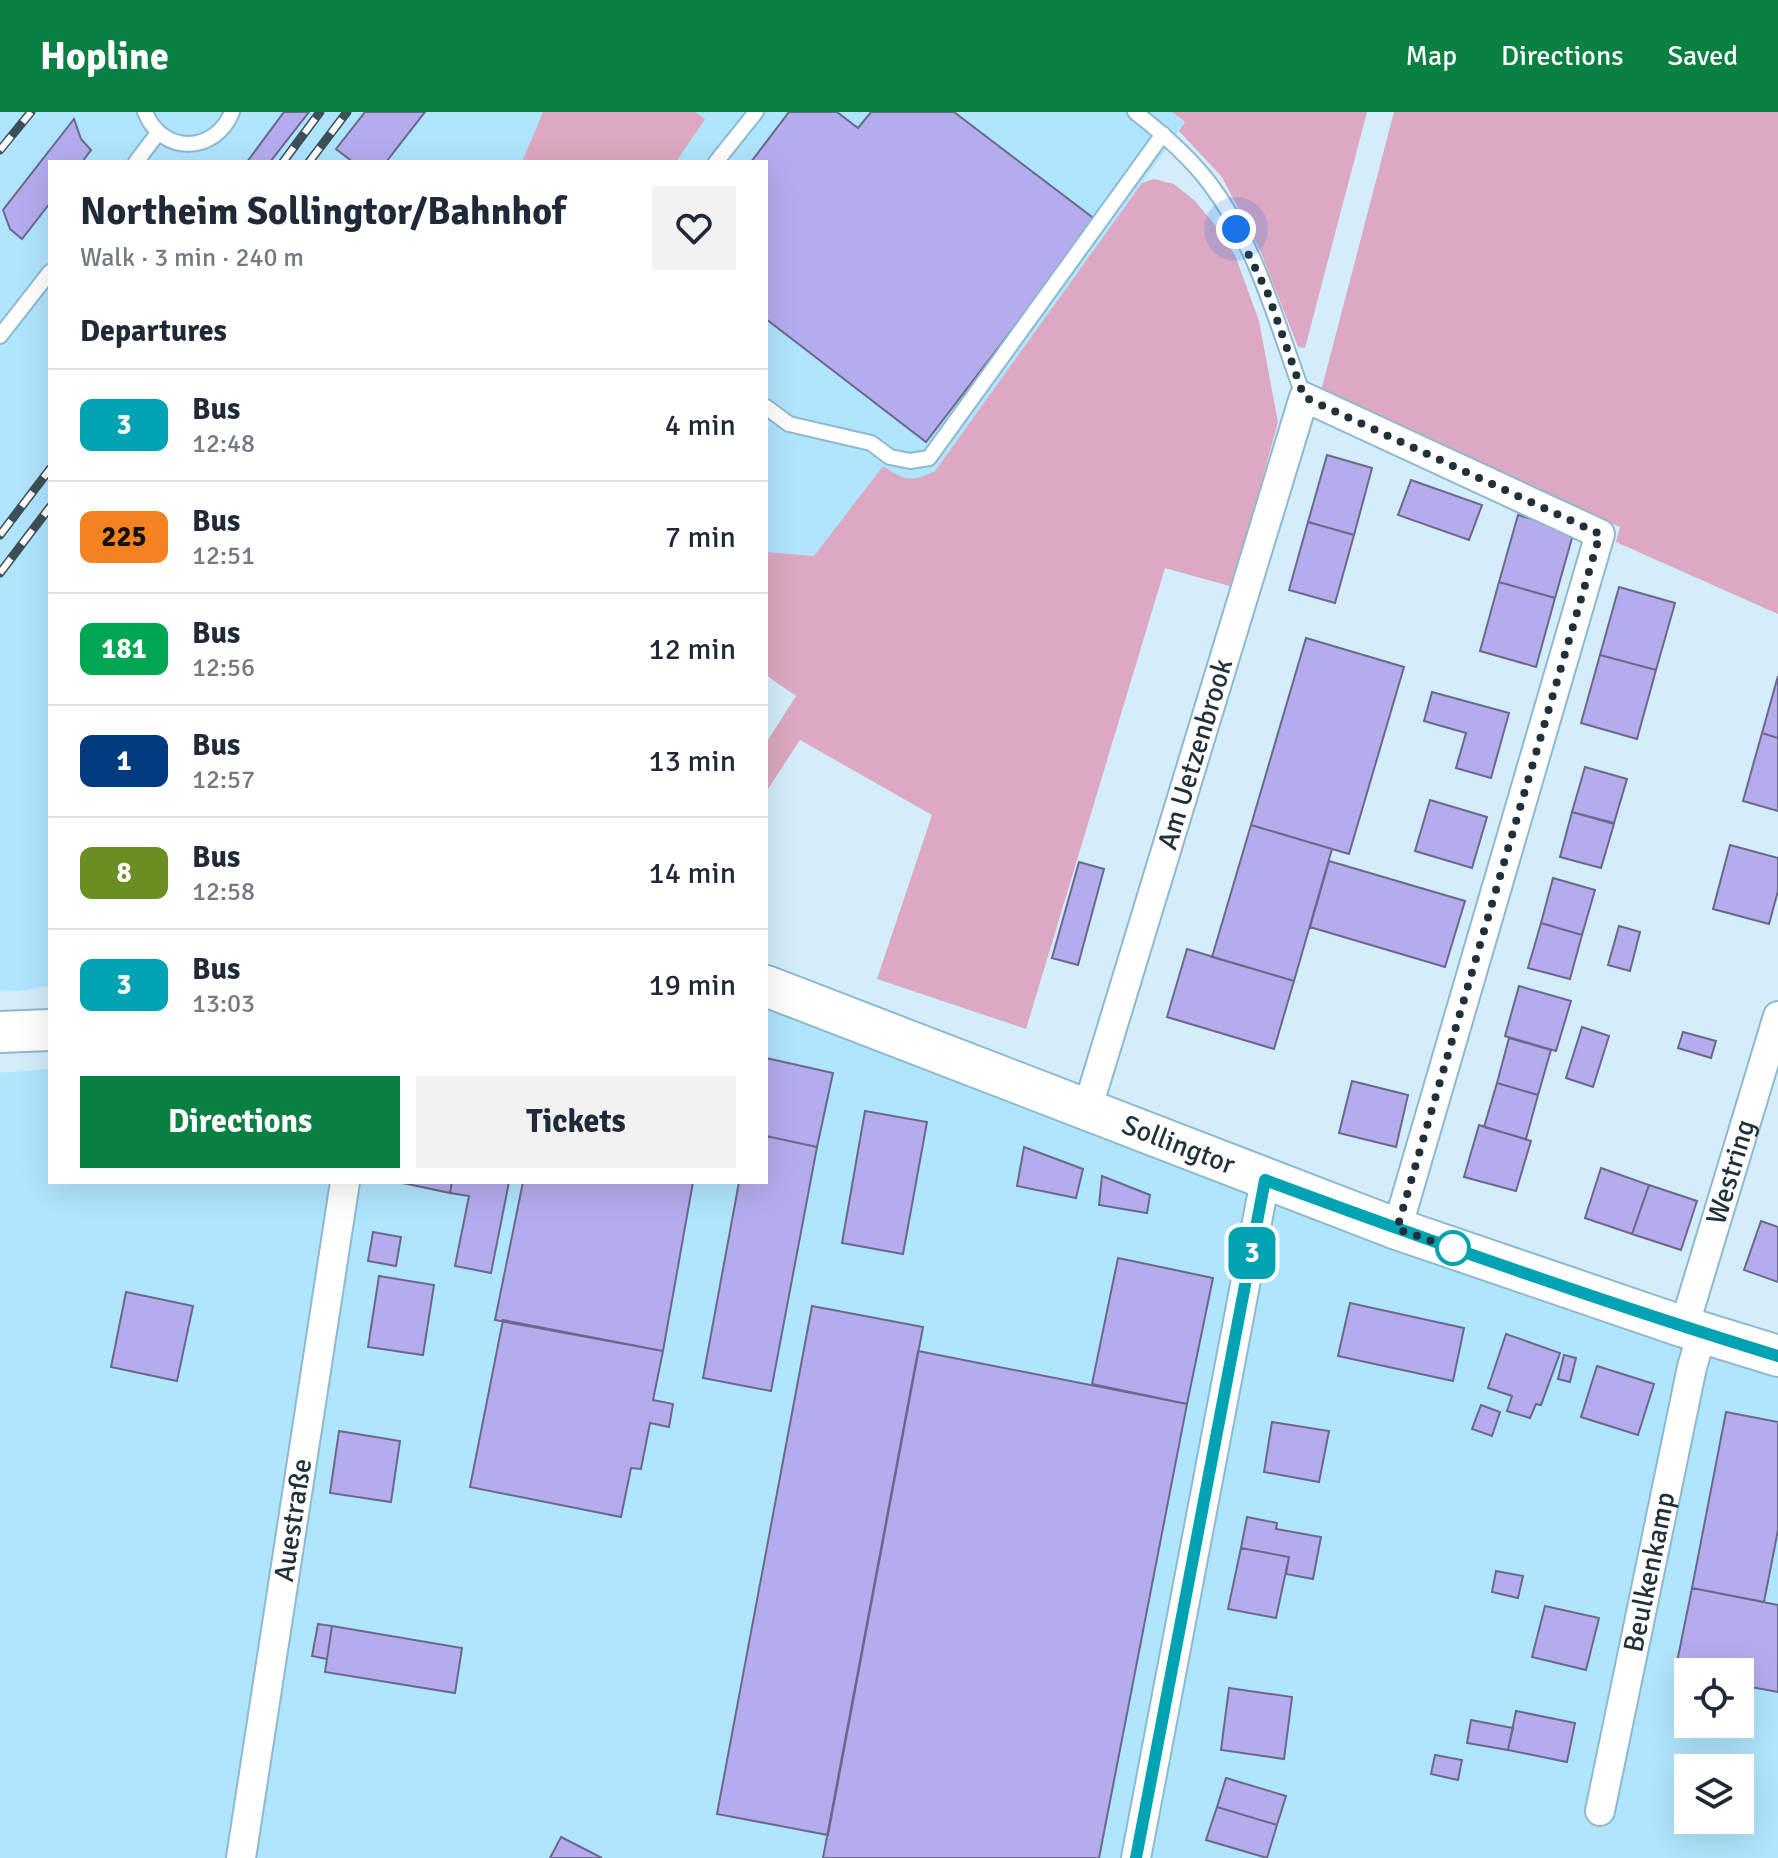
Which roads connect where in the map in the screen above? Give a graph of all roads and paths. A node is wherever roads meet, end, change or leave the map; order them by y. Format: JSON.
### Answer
{"nodes":[{"id":1,"x":145,"y":112,"type":"edge"},
{"id":2,"x":232,"y":112,"type":"edge"},
{"id":3,"x":756,"y":112,"type":"edge"},
{"id":4,"x":1135,"y":112,"type":"edge"},
{"id":5,"x":158,"y":133,"type":"junction"},
{"id":6,"x":1163,"y":134,"type":"junction"},
{"id":7,"x":138,"y":160,"type":"edge"},
{"id":8,"x":718,"y":160,"type":"edge"},
{"id":9,"x":48,"y":275,"type":"edge"},
{"id":10,"x":0,"y":336,"type":"edge"},
{"id":11,"x":1304,"y":397,"type":"junction"},
{"id":12,"x":768,"y":408,"type":"edge"},
{"id":13,"x":768,"y":987,"type":"edge"},
{"id":14,"x":1778,"y":1016,"type":"edge"},
{"id":15,"x":48,"y":1030,"type":"edge"},
{"id":16,"x":0,"y":1032,"type":"edge"},
{"id":17,"x":1087,"y":1110,"type":"junction"},
{"id":18,"x":1265,"y":1180,"type":"junction"},
{"id":19,"x":345,"y":1184,"type":"edge"},
{"id":20,"x":1397,"y":1229,"type":"junction"},
{"id":21,"x":1693,"y":1330,"type":"junction"},
{"id":22,"x":1778,"y":1356,"type":"edge"},
{"id":23,"x":1600,"y":1811,"type":"dead end"},
{"id":24,"x":241,"y":1858,"type":"edge"},
{"id":25,"x":1136,"y":1858,"type":"edge"}],
"edges":[{"from":1,"to":5,"type":"lane"},
{"from":2,"to":5,"type":"lane"},
{"from":3,"to":8,"type":"lane"},
{"from":4,"to":6,"type":"lane"},
{"from":5,"to":7,"type":"lane"},
{"from":6,"to":11,"type":"lane"},
{"from":6,"to":12,"type":"lane"},
{"from":9,"to":10,"type":"lane"},
{"from":11,"to":17,"type":"street","name":"Am Uetzenbrook"},
{"from":11,"to":20,"type":"street"},
{"from":13,"to":17,"type":"main road","name":"Sollingtor"},
{"from":14,"to":21,"type":"street","name":"Westring"},
{"from":15,"to":16,"type":"main road"},
{"from":17,"to":18,"type":"main road","name":"Sollingtor"},
{"from":18,"to":20,"type":"main road","name":"Sollingtor"},
{"from":18,"to":25,"type":"street"},
{"from":19,"to":24,"type":"street","name":"Auestraße"},
{"from":20,"to":21,"type":"main road","name":"Sollingtor"},
{"from":21,"to":22,"type":"main road","name":"Sollingtor"},
{"from":21,"to":23,"type":"street","name":"Beulkenkamp"}]}
